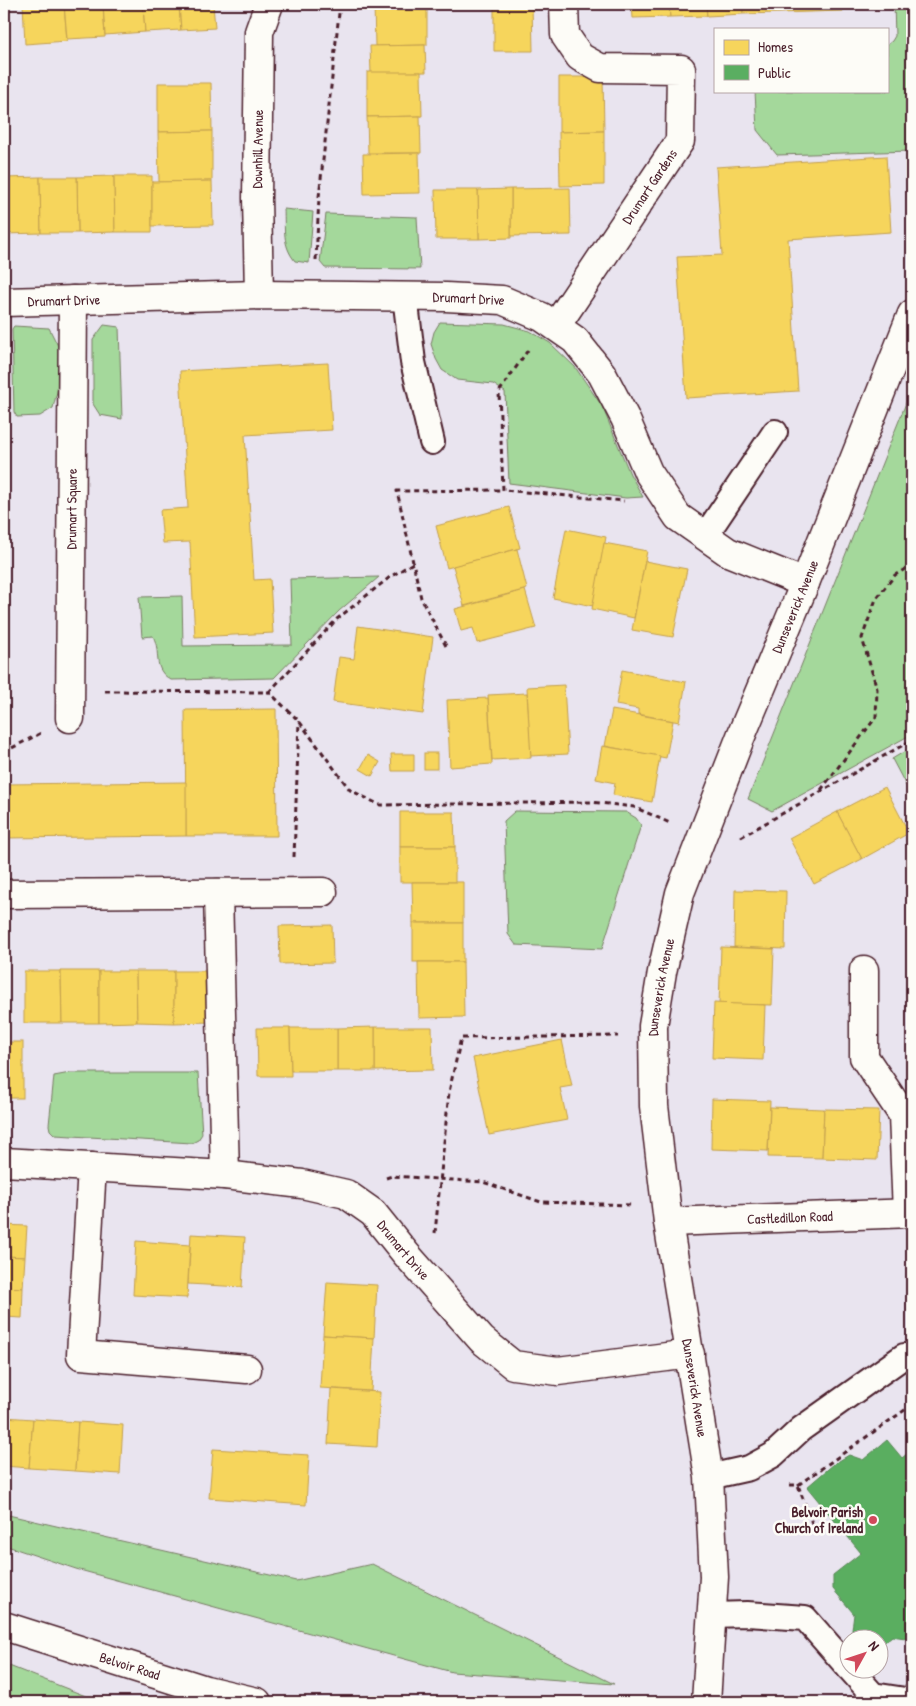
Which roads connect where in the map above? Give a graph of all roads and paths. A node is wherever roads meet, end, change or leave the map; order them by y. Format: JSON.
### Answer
{"nodes":[{"id":1,"x":269,"y":4,"type":"edge"},
{"id":2,"x":340,"y":4,"type":"edge"},
{"id":3,"x":564,"y":4,"type":"edge"},
{"id":4,"x":260,"y":295,"type":"junction"},
{"id":5,"x":315,"y":296,"type":"junction"},
{"id":6,"x":405,"y":296,"type":"junction"},
{"id":7,"x":73,"y":300,"type":"junction"},
{"id":8,"x":4,"y":302,"type":"edge"},
{"id":9,"x":912,"y":314,"type":"edge"},
{"id":10,"x":553,"y":324,"type":"junction"},
{"id":11,"x":776,"y":432,"type":"dead end"},
{"id":12,"x":432,"y":442,"type":"dead end"},
{"id":13,"x":503,"y":490,"type":"junction"},
{"id":14,"x":671,"y":506,"type":"junction"},
{"id":15,"x":705,"y":536,"type":"junction"},
{"id":16,"x":413,"y":563,"type":"junction"},
{"id":17,"x":912,"y":565,"type":"edge"},
{"id":18,"x":805,"y":583,"type":"junction"},
{"id":19,"x":446,"y":646,"type":"dead end"},
{"id":20,"x":70,"y":691,"type":"junction"},
{"id":21,"x":268,"y":692,"type":"junction"},
{"id":22,"x":70,"y":718,"type":"dead end"},
{"id":23,"x":299,"y":721,"type":"junction"},
{"id":24,"x":912,"y":740,"type":"edge"},
{"id":25,"x":820,"y":793,"type":"junction"},
{"id":26,"x":702,"y":836,"type":"junction"},
{"id":27,"x":324,"y":892,"type":"dead end"},
{"id":28,"x":218,"y":893,"type":"junction"},
{"id":29,"x":293,"y":893,"type":"junction"},
{"id":30,"x":4,"y":894,"type":"edge"},
{"id":31,"x":864,"y":970,"type":"dead end"},
{"id":32,"x":653,"y":1036,"type":"junction"},
{"id":33,"x":4,"y":1162,"type":"edge"},
{"id":34,"x":92,"y":1167,"type":"junction"},
{"id":35,"x":225,"y":1175,"type":"junction"},
{"id":36,"x":441,"y":1180,"type":"junction"},
{"id":37,"x":346,"y":1194,"type":"junction"},
{"id":38,"x":909,"y":1213,"type":"edge"},
{"id":39,"x":667,"y":1214,"type":"junction"},
{"id":40,"x":429,"y":1280,"type":"junction"},
{"id":41,"x":690,"y":1354,"type":"junction"},
{"id":42,"x":912,"y":1356,"type":"edge"},
{"id":43,"x":247,"y":1369,"type":"dead end"},
{"id":44,"x":912,"y":1405,"type":"edge"},
{"id":45,"x":709,"y":1477,"type":"junction"},
{"id":46,"x":788,"y":1485,"type":"dead end"},
{"id":47,"x":798,"y":1485,"type":"junction"},
{"id":48,"x":813,"y":1526,"type":"dead end"},
{"id":49,"x":712,"y":1615,"type":"junction"},
{"id":50,"x":4,"y":1626,"type":"edge"},
{"id":51,"x":838,"y":1656,"type":"edge"},
{"id":52,"x":858,"y":1678,"type":"edge"},
{"id":53,"x":912,"y":1701,"type":"edge"},
{"id":54,"x":257,"y":1702,"type":"edge"},
{"id":55,"x":706,"y":1702,"type":"edge"}],
"edges":[{"from":1,"to":4,"type":"main road","name":"Downhill Avenue"},
{"from":2,"to":5,"type":"path"},
{"from":3,"to":10,"type":"main road","name":"Drumart Gardens"},
{"from":4,"to":5,"type":"main road","name":"Drumart Drive"},
{"from":4,"to":7,"type":"main road","name":"Drumart Drive"},
{"from":5,"to":6,"type":"main road","name":"Drumart Drive"},
{"from":6,"to":10,"type":"main road","name":"Drumart Drive"},
{"from":6,"to":12,"type":"lane"},
{"from":7,"to":8,"type":"main road","name":"Drumart Drive"},
{"from":7,"to":20,"type":"main road","name":"Drumart Square"},
{"from":9,"to":18,"type":"main road","name":"Dunseverick Avenue"},
{"from":10,"to":13,"type":"path"},
{"from":10,"to":14,"type":"main road","name":"Drumart Drive"},
{"from":11,"to":15,"type":"lane"},
{"from":13,"to":14,"type":"path"},
{"from":13,"to":16,"type":"path"},
{"from":14,"to":15,"type":"main road","name":"Drumart Drive"},
{"from":15,"to":18,"type":"main road","name":"Drumart Drive"},
{"from":16,"to":19,"type":"path"},
{"from":16,"to":21,"type":"path"},
{"from":17,"to":25,"type":"path"},
{"from":18,"to":26,"type":"main road","name":"Dunseverick Avenue"},
{"from":20,"to":21,"type":"path"},
{"from":20,"to":22,"type":"main road","name":"Drumart Square"},
{"from":21,"to":23,"type":"path"},
{"from":23,"to":26,"type":"path"},
{"from":23,"to":29,"type":"path"},
{"from":24,"to":25,"type":"path"},
{"from":25,"to":26,"type":"path"},
{"from":26,"to":32,"type":"main road","name":"Dunseverick Avenue"},
{"from":27,"to":29,"type":"main road"},
{"from":28,"to":29,"type":"main road"},
{"from":28,"to":30,"type":"main road"},
{"from":28,"to":35,"type":"main road"},
{"from":31,"to":38,"type":"main road"},
{"from":32,"to":36,"type":"path"},
{"from":32,"to":39,"type":"main road","name":"Dunseverick Avenue"},
{"from":33,"to":34,"type":"main road","name":"Drumart Drive"},
{"from":34,"to":35,"type":"main road","name":"Drumart Drive"},
{"from":34,"to":43,"type":"main road"},
{"from":35,"to":37,"type":"main road","name":"Drumart Drive"},
{"from":36,"to":37,"type":"path"},
{"from":36,"to":39,"type":"path"},
{"from":36,"to":40,"type":"path"},
{"from":37,"to":40,"type":"main road","name":"Drumart Drive"},
{"from":38,"to":39,"type":"main road","name":"Castledillon Road"},
{"from":39,"to":41,"type":"main road","name":"Dunseverick Avenue"},
{"from":40,"to":41,"type":"main road","name":"Drumart Drive"},
{"from":41,"to":45,"type":"main road","name":"Dunseverick Avenue"},
{"from":42,"to":45,"type":"lane"},
{"from":44,"to":47,"type":"path"},
{"from":45,"to":49,"type":"main road","name":"Dunseverick Avenue"},
{"from":46,"to":47,"type":"path"},
{"from":47,"to":48,"type":"path"},
{"from":49,"to":51,"type":"lane"},
{"from":49,"to":55,"type":"main road","name":"Dunseverick Avenue"},
{"from":50,"to":54,"type":"main road","name":"Belvoir Road"},
{"from":52,"to":53,"type":"lane"}]}
